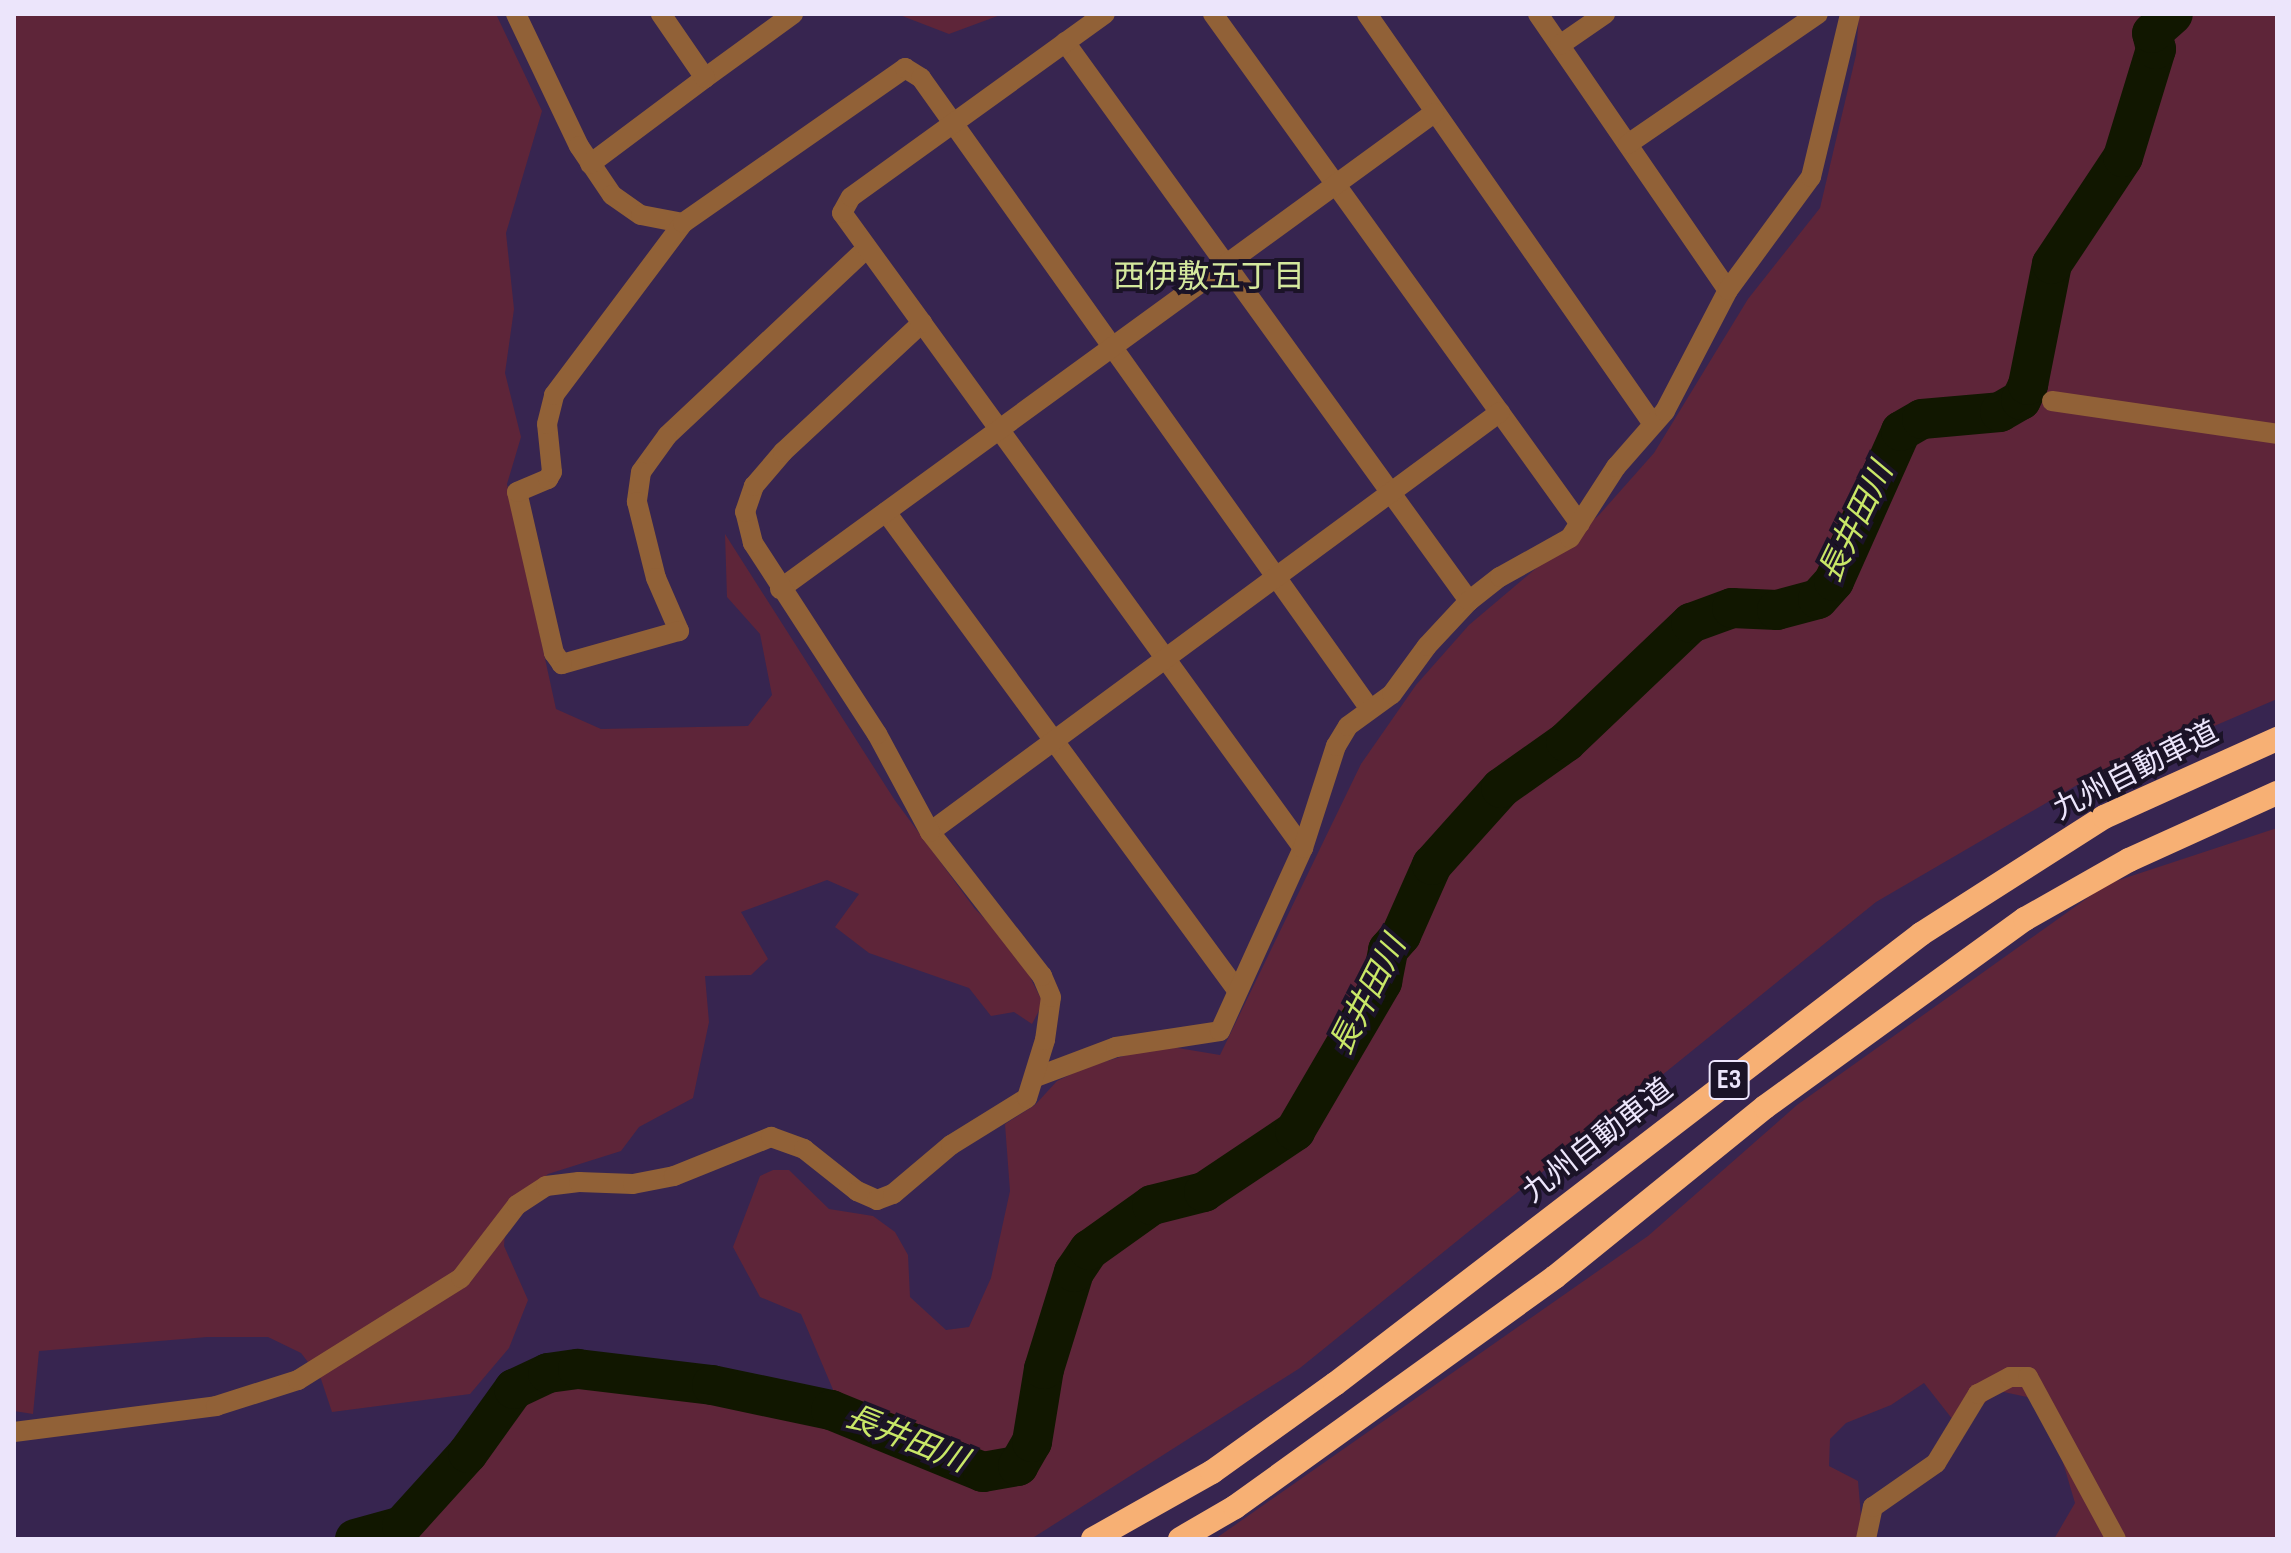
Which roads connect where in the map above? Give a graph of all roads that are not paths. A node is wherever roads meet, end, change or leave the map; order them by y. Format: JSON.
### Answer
{"nodes":[{"id":1,"x":516,"y":14,"type":"edge"},
{"id":2,"x":661,"y":14,"type":"edge"},
{"id":3,"x":793,"y":14,"type":"edge"},
{"id":4,"x":1105,"y":14,"type":"edge"},
{"id":5,"x":1213,"y":14,"type":"edge"},
{"id":6,"x":1367,"y":14,"type":"edge"},
{"id":7,"x":1538,"y":14,"type":"edge"},
{"id":8,"x":1605,"y":14,"type":"edge"},
{"id":9,"x":1818,"y":14,"type":"edge"},
{"id":10,"x":1850,"y":14,"type":"edge"},
{"id":11,"x":1065,"y":42,"type":"junction"},
{"id":12,"x":1560,"y":45,"type":"junction"},
{"id":13,"x":705,"y":78,"type":"junction"},
{"id":14,"x":1434,"y":113,"type":"junction"},
{"id":15,"x":952,"y":122,"type":"junction"},
{"id":16,"x":1628,"y":144,"type":"junction"},
{"id":17,"x":590,"y":164,"type":"junction"},
{"id":18,"x":1336,"y":185,"type":"junction"},
{"id":19,"x":683,"y":223,"type":"junction"},
{"id":20,"x":867,"y":248,"type":"junction"},
{"id":21,"x":1226,"y":265,"type":"junction"},
{"id":22,"x":1728,"y":290,"type":"junction"},
{"id":23,"x":922,"y":323,"type":"junction"},
{"id":24,"x":1113,"y":347,"type":"junction"},
{"id":25,"x":2052,"y":401,"type":"dead end"},
{"id":26,"x":1500,"y":412,"type":"junction"},
{"id":27,"x":1652,"y":422,"type":"junction"},
{"id":28,"x":999,"y":430,"type":"junction"},
{"id":29,"x":2277,"y":434,"type":"edge"},
{"id":30,"x":1391,"y":493,"type":"junction"},
{"id":31,"x":886,"y":512,"type":"junction"},
{"id":32,"x":1580,"y":524,"type":"junction"},
{"id":33,"x":1276,"y":577,"type":"junction"},
{"id":34,"x":780,"y":589,"type":"junction"},
{"id":35,"x":1469,"y":601,"type":"junction"},
{"id":36,"x":1165,"y":659,"type":"junction"},
{"id":37,"x":1370,"y":709,"type":"junction"},
{"id":38,"x":2277,"y":739,"type":"edge"},
{"id":39,"x":1054,"y":741,"type":"junction"},
{"id":40,"x":2277,"y":793,"type":"edge"},
{"id":41,"x":930,"y":832,"type":"junction"},
{"id":42,"x":1303,"y":848,"type":"junction"},
{"id":43,"x":1237,"y":990,"type":"junction"},
{"id":44,"x":1036,"y":1077,"type":"junction"},
{"id":45,"x":14,"y":1432,"type":"edge"},
{"id":46,"x":1093,"y":1539,"type":"edge"},
{"id":47,"x":1180,"y":1539,"type":"edge"},
{"id":48,"x":1866,"y":1539,"type":"edge"},
{"id":49,"x":2116,"y":1539,"type":"edge"}],
"edges":[{"from":1,"to":17,"type":"street"},
{"from":2,"to":13,"type":"street"},
{"from":3,"to":13,"type":"street"},
{"from":4,"to":11,"type":"street"},
{"from":5,"to":18,"type":"street"},
{"from":6,"to":14,"type":"street"},
{"from":7,"to":12,"type":"street"},
{"from":8,"to":12,"type":"street"},
{"from":9,"to":16,"type":"street"},
{"from":10,"to":22,"type":"street"},
{"from":11,"to":15,"type":"street"},
{"from":11,"to":21,"type":"street"},
{"from":12,"to":16,"type":"street"},
{"from":13,"to":17,"type":"street"},
{"from":14,"to":18,"type":"street"},
{"from":14,"to":27,"type":"street"},
{"from":15,"to":19,"type":"street"},
{"from":15,"to":20,"type":"street"},
{"from":15,"to":24,"type":"street"},
{"from":16,"to":22,"type":"street"},
{"from":17,"to":19,"type":"street"},
{"from":18,"to":21,"type":"street"},
{"from":18,"to":26,"type":"street"},
{"from":19,"to":20,"type":"street"},
{"from":20,"to":23,"type":"street"},
{"from":21,"to":24,"type":"street"},
{"from":21,"to":30,"type":"street"},
{"from":22,"to":27,"type":"street"},
{"from":23,"to":28,"type":"street"},
{"from":23,"to":34,"type":"street"},
{"from":24,"to":28,"type":"street"},
{"from":24,"to":33,"type":"street"},
{"from":25,"to":29,"type":"street"},
{"from":26,"to":30,"type":"street"},
{"from":26,"to":32,"type":"street"},
{"from":27,"to":32,"type":"street"},
{"from":28,"to":31,"type":"street"},
{"from":28,"to":36,"type":"street"},
{"from":30,"to":33,"type":"street"},
{"from":30,"to":35,"type":"street"},
{"from":31,"to":34,"type":"street"},
{"from":31,"to":39,"type":"street"},
{"from":32,"to":35,"type":"street"},
{"from":33,"to":36,"type":"street"},
{"from":33,"to":37,"type":"street"},
{"from":34,"to":41,"type":"street"},
{"from":35,"to":37,"type":"street"},
{"from":36,"to":39,"type":"street"},
{"from":36,"to":42,"type":"street"},
{"from":37,"to":42,"type":"street"},
{"from":38,"to":46,"type":"highway","name":"九州自動車道","number":"E3"},
{"from":39,"to":41,"type":"street"},
{"from":39,"to":43,"type":"street"},
{"from":40,"to":47,"type":"highway","number":"E3"},
{"from":41,"to":44,"type":"street"},
{"from":42,"to":43,"type":"street"},
{"from":43,"to":44,"type":"street"},
{"from":44,"to":45,"type":"street"},
{"from":48,"to":49,"type":"street"}]}
